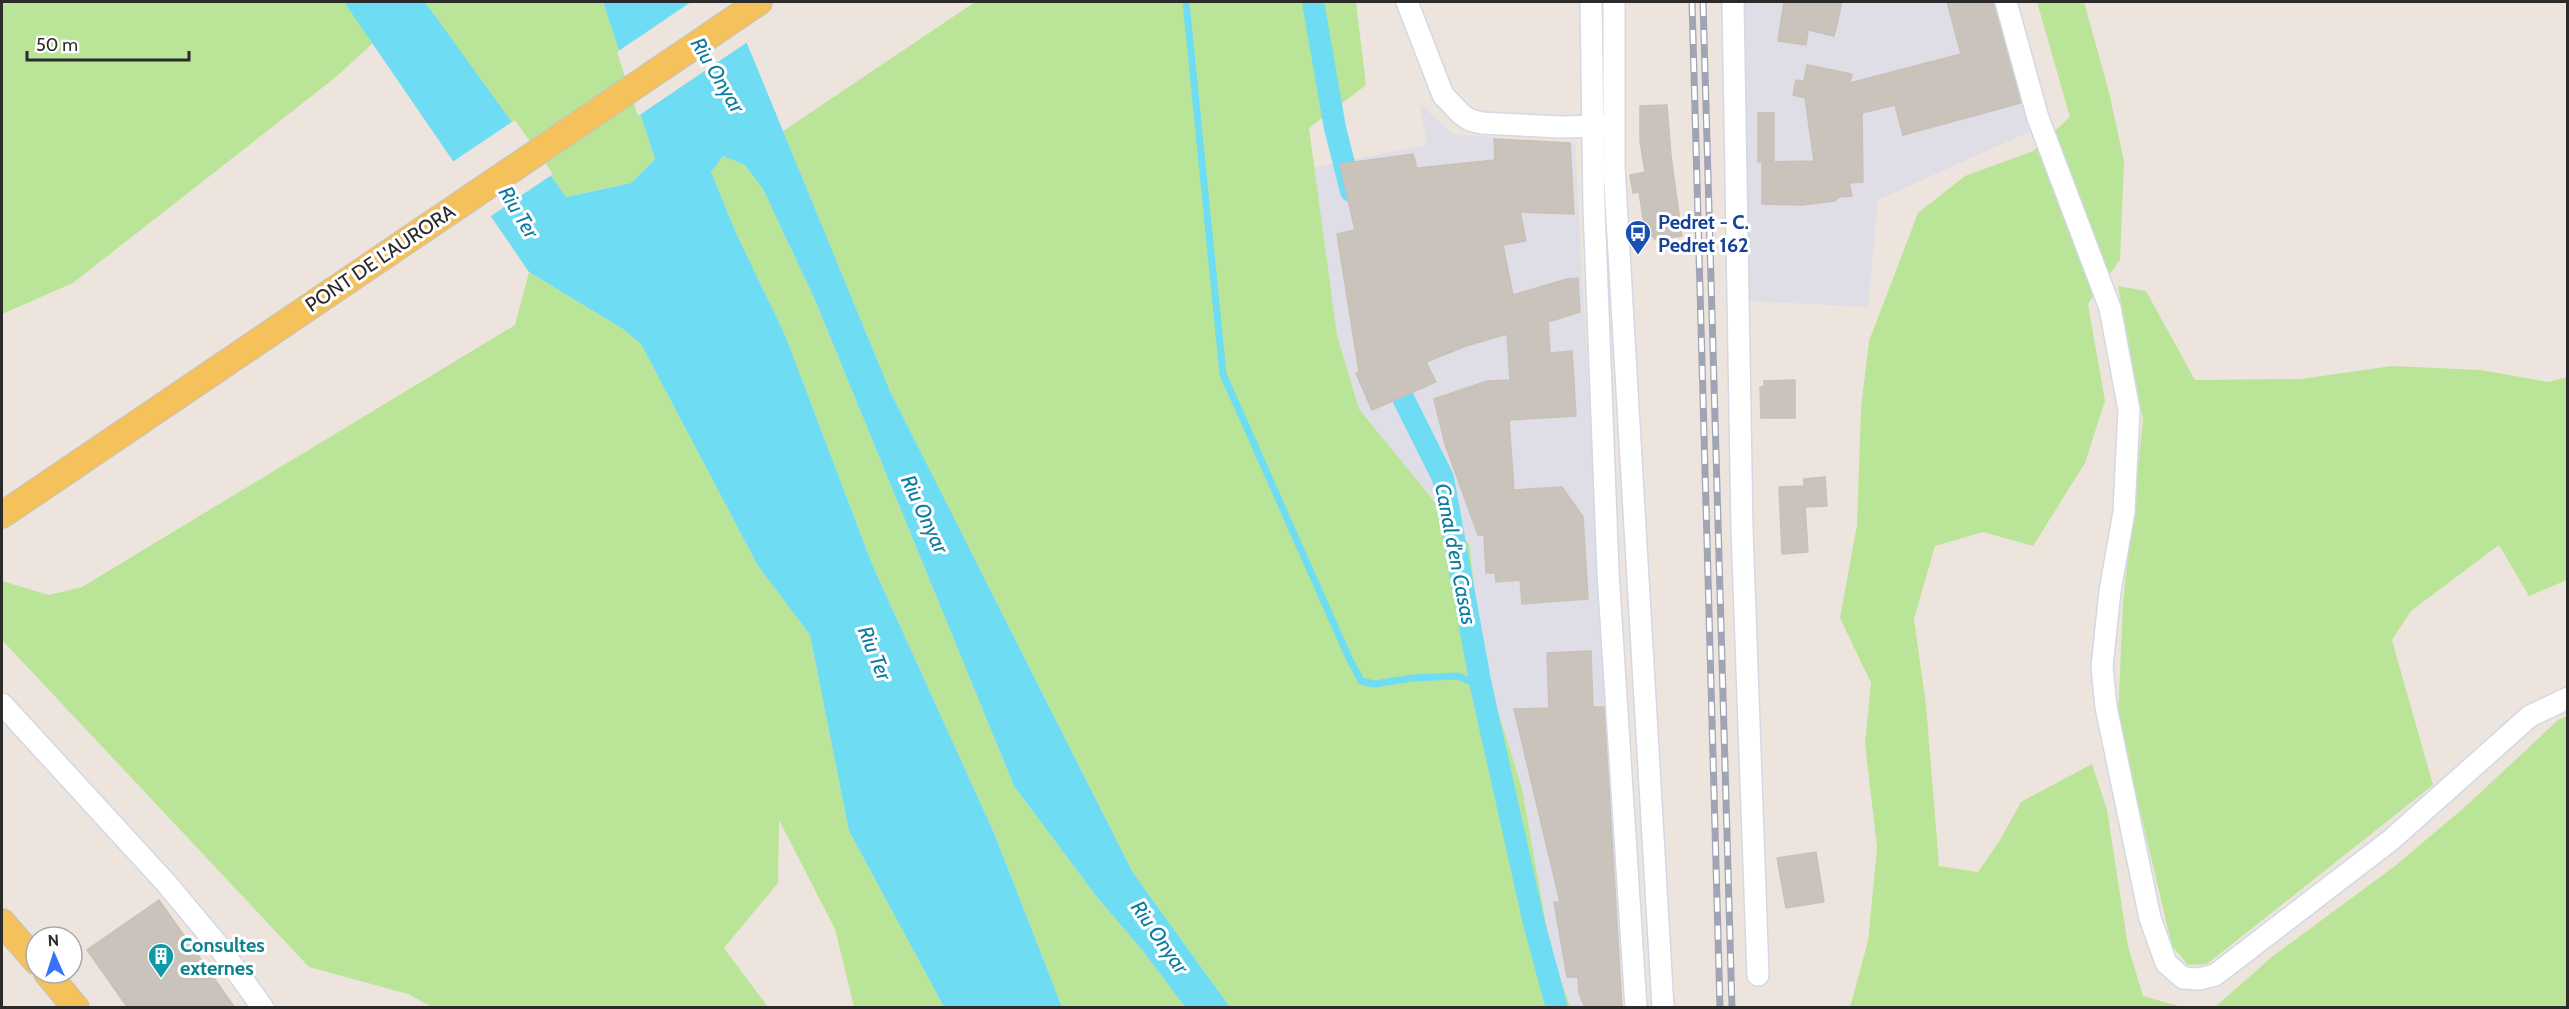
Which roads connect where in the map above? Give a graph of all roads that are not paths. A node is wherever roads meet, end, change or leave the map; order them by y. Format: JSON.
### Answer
{"nodes":[{"id":1,"x":730,"y":2,"type":"edge"},
{"id":2,"x":759,"y":2,"type":"edge"},
{"id":3,"x":1407,"y":2,"type":"edge"},
{"id":4,"x":1592,"y":2,"type":"edge"},
{"id":5,"x":1614,"y":2,"type":"edge"},
{"id":6,"x":1733,"y":2,"type":"edge"},
{"id":7,"x":2006,"y":2,"type":"edge"},
{"id":8,"x":1592,"y":126,"type":"junction"},
{"id":9,"x":1614,"y":126,"type":"junction"},
{"id":10,"x":2,"y":494,"type":"edge"},
{"id":11,"x":2,"y":515,"type":"edge"},
{"id":12,"x":2568,"y":698,"type":"edge"},
{"id":13,"x":2,"y":704,"type":"edge"},
{"id":14,"x":2,"y":922,"type":"edge"},
{"id":15,"x":24,"y":947,"type":"edge"},
{"id":16,"x":1758,"y":975,"type":"dead end"},
{"id":17,"x":57,"y":985,"type":"edge"},
{"id":18,"x":76,"y":1008,"type":"edge"},
{"id":19,"x":263,"y":1008,"type":"edge"},
{"id":20,"x":1636,"y":1008,"type":"edge"},
{"id":21,"x":1663,"y":1008,"type":"edge"}],
"edges":[{"from":1,"to":10,"type":"main road","name":"PONT DE L'AURORA"},
{"from":2,"to":11,"type":"main road","name":"PONT DE L'AURORA"},
{"from":3,"to":8,"type":"street"},
{"from":4,"to":8,"type":"street"},
{"from":5,"to":9,"type":"street"},
{"from":6,"to":16,"type":"street"},
{"from":7,"to":12,"type":"street"},
{"from":8,"to":9,"type":"street"},
{"from":8,"to":20,"type":"street"},
{"from":9,"to":21,"type":"street"},
{"from":13,"to":19,"type":"street"},
{"from":14,"to":15,"type":"main road"},
{"from":17,"to":18,"type":"main road"}]}
